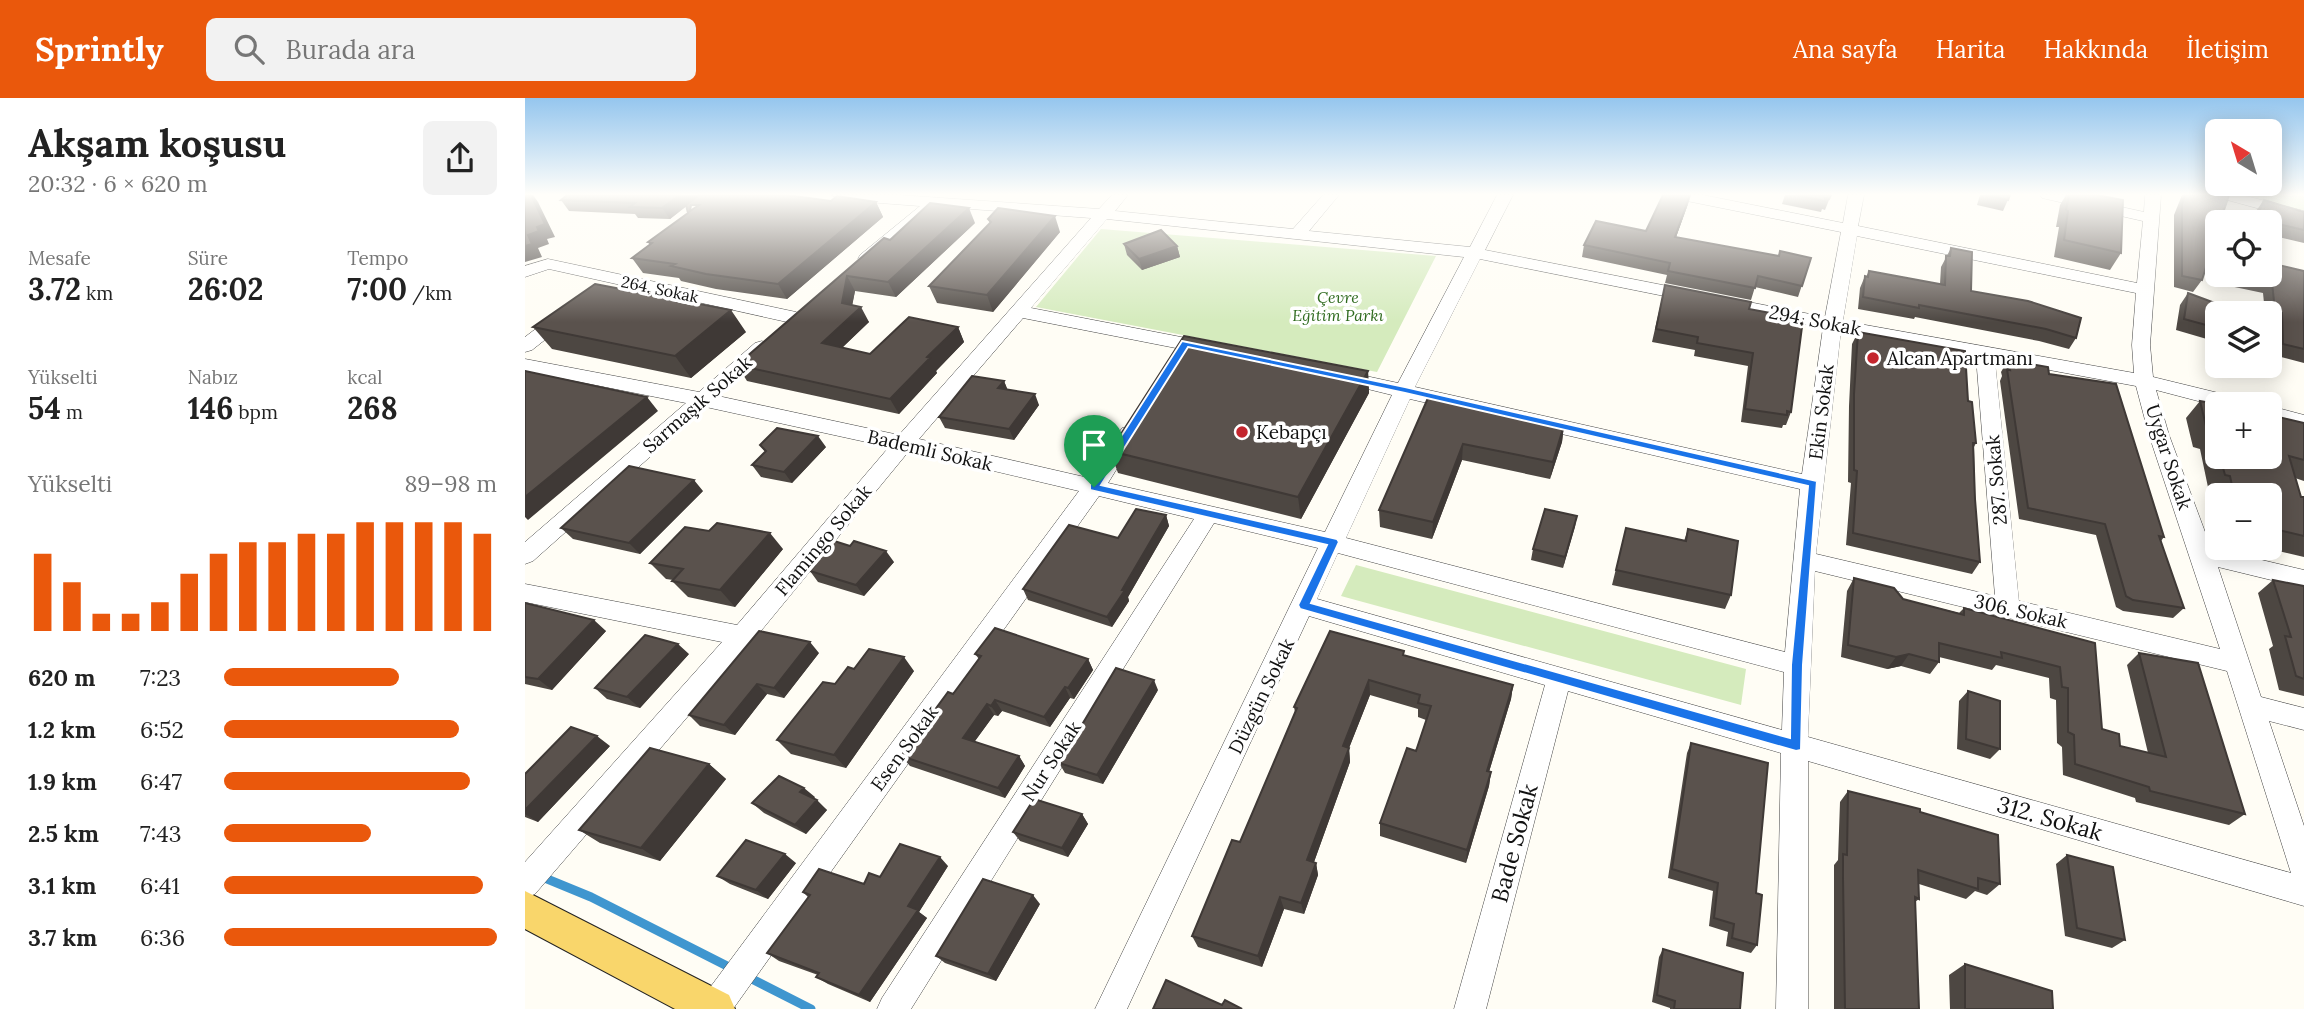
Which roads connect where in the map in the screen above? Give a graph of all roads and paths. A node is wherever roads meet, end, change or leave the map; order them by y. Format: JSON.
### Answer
{"nodes":[{"id":1,"x":892,"y":238,"type":"edge"},
{"id":2,"x":1081,"y":238,"type":"edge"},
{"id":3,"x":1331,"y":238,"type":"edge"},
{"id":4,"x":1483,"y":238,"type":"edge"},
{"id":5,"x":1848,"y":238,"type":"edge"},
{"id":6,"x":1886,"y":238,"type":"edge"},
{"id":7,"x":2147,"y":238,"type":"edge"},
{"id":8,"x":1475,"y":253,"type":"junction"},
{"id":9,"x":631,"y":261,"type":"edge"},
{"id":10,"x":856,"y":268,"type":"edge"},
{"id":11,"x":525,"y":272,"type":"edge"},
{"id":12,"x":611,"y":278,"type":"junction"},
{"id":13,"x":2145,"y":290,"type":"junction"},
{"id":14,"x":1017,"y":311,"type":"junction"},
{"id":15,"x":801,"y":314,"type":"joint"},
{"id":16,"x":1831,"y":324,"type":"junction"},
{"id":17,"x":1186,"y":344,"type":"junction"},
{"id":18,"x":525,"y":346,"type":"edge"},
{"id":19,"x":1212,"y":349,"type":"edge"},
{"id":20,"x":1985,"y":352,"type":"junction"},
{"id":21,"x":525,"y":365,"type":"edge"},
{"id":22,"x":1171,"y":366,"type":"edge"},
{"id":23,"x":1315,"y":371,"type":"edge"},
{"id":24,"x":2144,"y":380,"type":"junction"},
{"id":25,"x":1405,"y":390,"type":"junction"},
{"id":26,"x":2205,"y":396,"type":"edge"},
{"id":27,"x":701,"y":399,"type":"junction"},
{"id":28,"x":2282,"y":416,"type":"edge"},
{"id":29,"x":1136,"y":421,"type":"edge"},
{"id":30,"x":2304,"y":422,"type":"edge"},
{"id":31,"x":904,"y":443,"type":"junction"},
{"id":32,"x":1813,"y":484,"type":"junction"},
{"id":33,"x":1094,"y":487,"type":"junction"},
{"id":34,"x":1209,"y":513,"type":"junction"},
{"id":35,"x":1333,"y":542,"type":"junction"},
{"id":36,"x":525,"y":555,"type":"edge"},
{"id":37,"x":2203,"y":555,"type":"junction"},
{"id":38,"x":1805,"y":560,"type":"junction"},
{"id":39,"x":2304,"y":579,"type":"edge"},
{"id":40,"x":525,"y":593,"type":"edge"},
{"id":41,"x":1304,"y":605,"type":"junction"},
{"id":42,"x":2008,"y":608,"type":"junction"},
{"id":43,"x":742,"y":636,"type":"junction"},
{"id":44,"x":2237,"y":663,"type":"junction"},
{"id":45,"x":1797,"y":665,"type":"junction"},
{"id":46,"x":1559,"y":678,"type":"junction"},
{"id":47,"x":2251,"y":705,"type":"junction"},
{"id":48,"x":2304,"y":719,"type":"edge"},
{"id":49,"x":1796,"y":745,"type":"junction"},
{"id":50,"x":2304,"y":869,"type":"edge"},
{"id":51,"x":525,"y":884,"type":"edge"},
{"id":52,"x":2304,"y":891,"type":"edge"},
{"id":53,"x":530,"y":920,"type":"edge"},
{"id":54,"x":719,"y":1002,"type":"edge"},
{"id":55,"x":893,"y":1009,"type":"edge"},
{"id":56,"x":1111,"y":1009,"type":"edge"},
{"id":57,"x":1470,"y":1009,"type":"edge"},
{"id":58,"x":1792,"y":1009,"type":"edge"}],
"edges":[{"from":1,"to":10,"type":"street"},
{"from":2,"to":14,"type":"street","name":"Flamingo Sokak"},
{"from":3,"to":8,"type":"street","name":"294. Sokak"},
{"from":4,"to":8,"type":"street","name":"Düzgün Sokak"},
{"from":5,"to":16,"type":"street","name":"Ekin Sokak"},
{"from":6,"to":13,"type":"street"},
{"from":7,"to":13,"type":"street","name":"Uygar Sokak"},
{"from":8,"to":16,"type":"street","name":"294. Sokak"},
{"from":8,"to":25,"type":"street","name":"Düzgün Sokak"},
{"from":9,"to":12,"type":"street"},
{"from":11,"to":12,"type":"street","name":"264. Sokak"},
{"from":12,"to":15,"type":"street","name":"264. Sokak"},
{"from":12,"to":18,"type":"street"},
{"from":13,"to":24,"type":"street","name":"Uygar Sokak"},
{"from":14,"to":17,"type":"street"},
{"from":14,"to":31,"type":"street","name":"Flamingo Sokak"},
{"from":15,"to":27,"type":"street","name":"Sarmaşık Sokak"},
{"from":16,"to":20,"type":"street","name":"294. Sokak"},
{"from":16,"to":32,"type":"street","name":"Ekin Sokak"},
{"from":17,"to":19,"type":"street"},
{"from":17,"to":22,"type":"street"},
{"from":20,"to":24,"type":"street","name":"294. Sokak"},
{"from":20,"to":42,"type":"street","name":"287. Sokak"},
{"from":21,"to":27,"type":"street","name":"Bademli Sokak"},
{"from":23,"to":25,"type":"street"},
{"from":24,"to":26,"type":"street","name":"294. Sokak"},
{"from":24,"to":37,"type":"street","name":"Uygar Sokak"},
{"from":25,"to":32,"type":"street"},
{"from":25,"to":35,"type":"street","name":"Düzgün Sokak"},
{"from":27,"to":31,"type":"street","name":"Bademli Sokak"},
{"from":27,"to":36,"type":"street","name":"Sarmaşık Sokak"},
{"from":28,"to":30,"type":"street"},
{"from":29,"to":33,"type":"street","name":"Esen Sokak"},
{"from":31,"to":33,"type":"street","name":"Bademli Sokak"},
{"from":31,"to":43,"type":"street","name":"Flamingo Sokak"},
{"from":32,"to":38,"type":"street","name":"Ekin Sokak"},
{"from":33,"to":34,"type":"street","name":"Bademli Sokak"},
{"from":33,"to":54,"type":"street","name":"Esen Sokak"},
{"from":34,"to":35,"type":"street","name":"Bademli Sokak"},
{"from":34,"to":55,"type":"street","name":"Nur Sokak"},
{"from":35,"to":41,"type":"street","name":"Düzgün Sokak"},
{"from":35,"to":45,"type":"street","name":"Bademli Sokak"},
{"from":37,"to":39,"type":"street"},
{"from":37,"to":44,"type":"street","name":"Uygar Sokak"},
{"from":38,"to":42,"type":"street","name":"306. Sokak"},
{"from":38,"to":45,"type":"street","name":"Ekin Sokak"},
{"from":40,"to":43,"type":"street"},
{"from":41,"to":46,"type":"street","name":"312. Sokak"},
{"from":41,"to":56,"type":"street","name":"Düzgün Sokak"},
{"from":42,"to":44,"type":"street","name":"306. Sokak"},
{"from":43,"to":51,"type":"street","name":"Flamingo Sokak"},
{"from":44,"to":47,"type":"street","name":"Uygar Sokak"},
{"from":45,"to":49,"type":"street","name":"Ekin Sokak"},
{"from":46,"to":49,"type":"street","name":"312. Sokak"},
{"from":46,"to":57,"type":"street","name":"Bade Sokak"},
{"from":47,"to":48,"type":"street"},
{"from":47,"to":50,"type":"street","name":"Uygar Sokak"},
{"from":49,"to":52,"type":"street","name":"312. Sokak"},
{"from":49,"to":58,"type":"street","name":"Ekin Sokak"},
{"from":53,"to":54,"type":"main road"}]}
